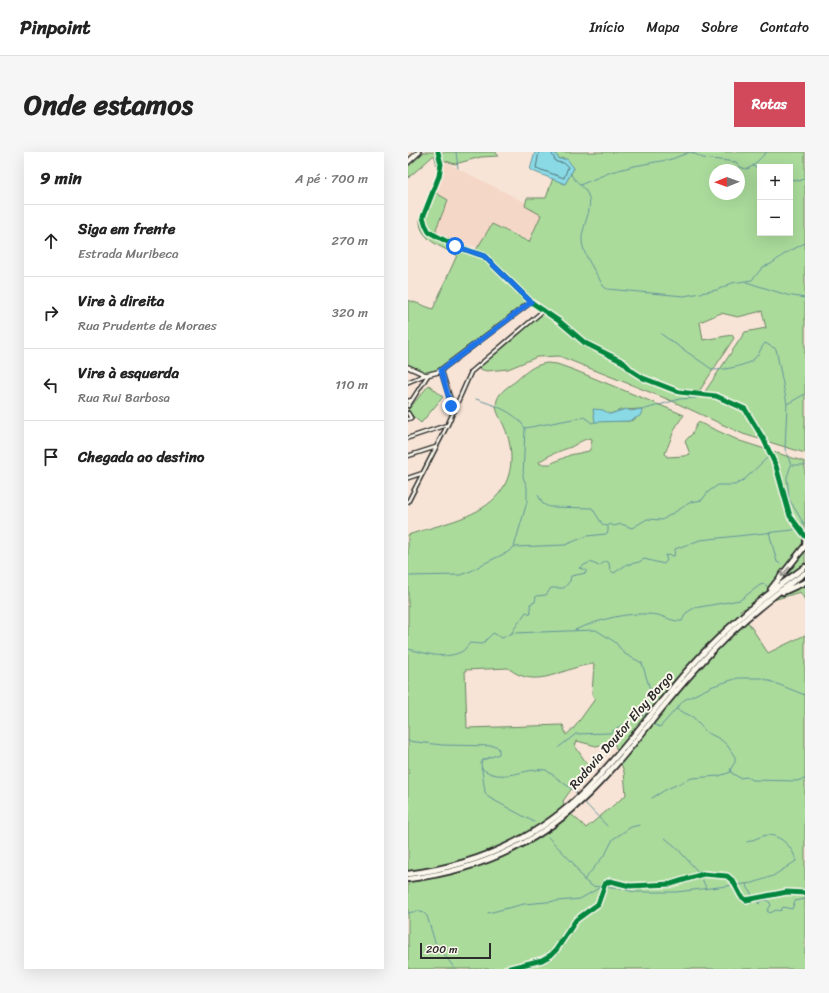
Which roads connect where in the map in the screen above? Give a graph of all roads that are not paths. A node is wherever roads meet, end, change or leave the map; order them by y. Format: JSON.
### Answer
{"nodes":[{"id":1,"x":419,"y":152,"type":"edge"},
{"id":2,"x":438,"y":152,"type":"edge"},
{"id":3,"x":408,"y":162,"type":"edge"},
{"id":4,"x":531,"y":302,"type":"junction"},
{"id":5,"x":544,"y":310,"type":"junction"},
{"id":6,"x":408,"y":367,"type":"edge"},
{"id":7,"x":441,"y":370,"type":"junction"},
{"id":8,"x":427,"y":375,"type":"junction"},
{"id":9,"x":408,"y":382,"type":"edge"},
{"id":10,"x":412,"y":400,"type":"junction"},
{"id":11,"x":408,"y":401,"type":"edge"},
{"id":12,"x":408,"y":406,"type":"edge"},
{"id":13,"x":454,"y":411,"type":"junction"},
{"id":14,"x":408,"y":413,"type":"edge"},
{"id":15,"x":410,"y":419,"type":"edge"},
{"id":16,"x":448,"y":424,"type":"junction"},
{"id":17,"x":408,"y":438,"type":"edge"},
{"id":18,"x":436,"y":446,"type":"junction"},
{"id":19,"x":408,"y":456,"type":"edge"},
{"id":20,"x":423,"y":472,"type":"junction"},
{"id":21,"x":408,"y":478,"type":"edge"},
{"id":22,"x":412,"y":495,"type":"junction"},
{"id":23,"x":408,"y":496,"type":"edge"},
{"id":24,"x":408,"y":502,"type":"edge"},
{"id":25,"x":805,"y":536,"type":"edge"},
{"id":26,"x":805,"y":539,"type":"edge"},
{"id":27,"x":805,"y":546,"type":"edge"},
{"id":28,"x":805,"y":567,"type":"edge"},
{"id":29,"x":805,"y":573,"type":"edge"},
{"id":30,"x":805,"y":582,"type":"edge"},
{"id":31,"x":766,"y":599,"type":"junction"},
{"id":32,"x":408,"y":874,"type":"edge"},
{"id":33,"x":408,"y":879,"type":"edge"},
{"id":34,"x":805,"y":893,"type":"edge"},
{"id":35,"x":506,"y":969,"type":"edge"}],
"edges":[{"from":1,"to":3,"type":"main road"},
{"from":2,"to":4,"type":"street"},
{"from":4,"to":5,"type":"street"},
{"from":4,"to":7,"type":"street"},
{"from":5,"to":13,"type":"street"},
{"from":5,"to":25,"type":"street"},
{"from":6,"to":8,"type":"street"},
{"from":7,"to":8,"type":"street"},
{"from":7,"to":13,"type":"street"},
{"from":8,"to":9,"type":"street"},
{"from":8,"to":10,"type":"street"},
{"from":10,"to":11,"type":"street"},
{"from":10,"to":12,"type":"street"},
{"from":13,"to":16,"type":"street"},
{"from":14,"to":15,"type":"street"},
{"from":16,"to":17,"type":"street"},
{"from":16,"to":18,"type":"street"},
{"from":18,"to":19,"type":"street"},
{"from":18,"to":20,"type":"street"},
{"from":20,"to":21,"type":"street"},
{"from":20,"to":22,"type":"street"},
{"from":22,"to":23,"type":"street"},
{"from":22,"to":24,"type":"street"},
{"from":26,"to":27,"type":"street"},
{"from":27,"to":31,"type":"highway","one_way":true},
{"from":28,"to":31,"type":"highway","name":"Rodovia Doutor Eloy Borgo"},
{"from":29,"to":31,"type":"highway","name":"Rodovia Doutor Eloy Borgo"},
{"from":30,"to":31,"type":"highway"},
{"from":31,"to":32,"type":"highway","name":"Rodovia Doutor Eloy Borgo"},
{"from":31,"to":33,"type":"highway","name":"Rodovia Doutor Eloy Borgo"},
{"from":34,"to":35,"type":"street"}]}
